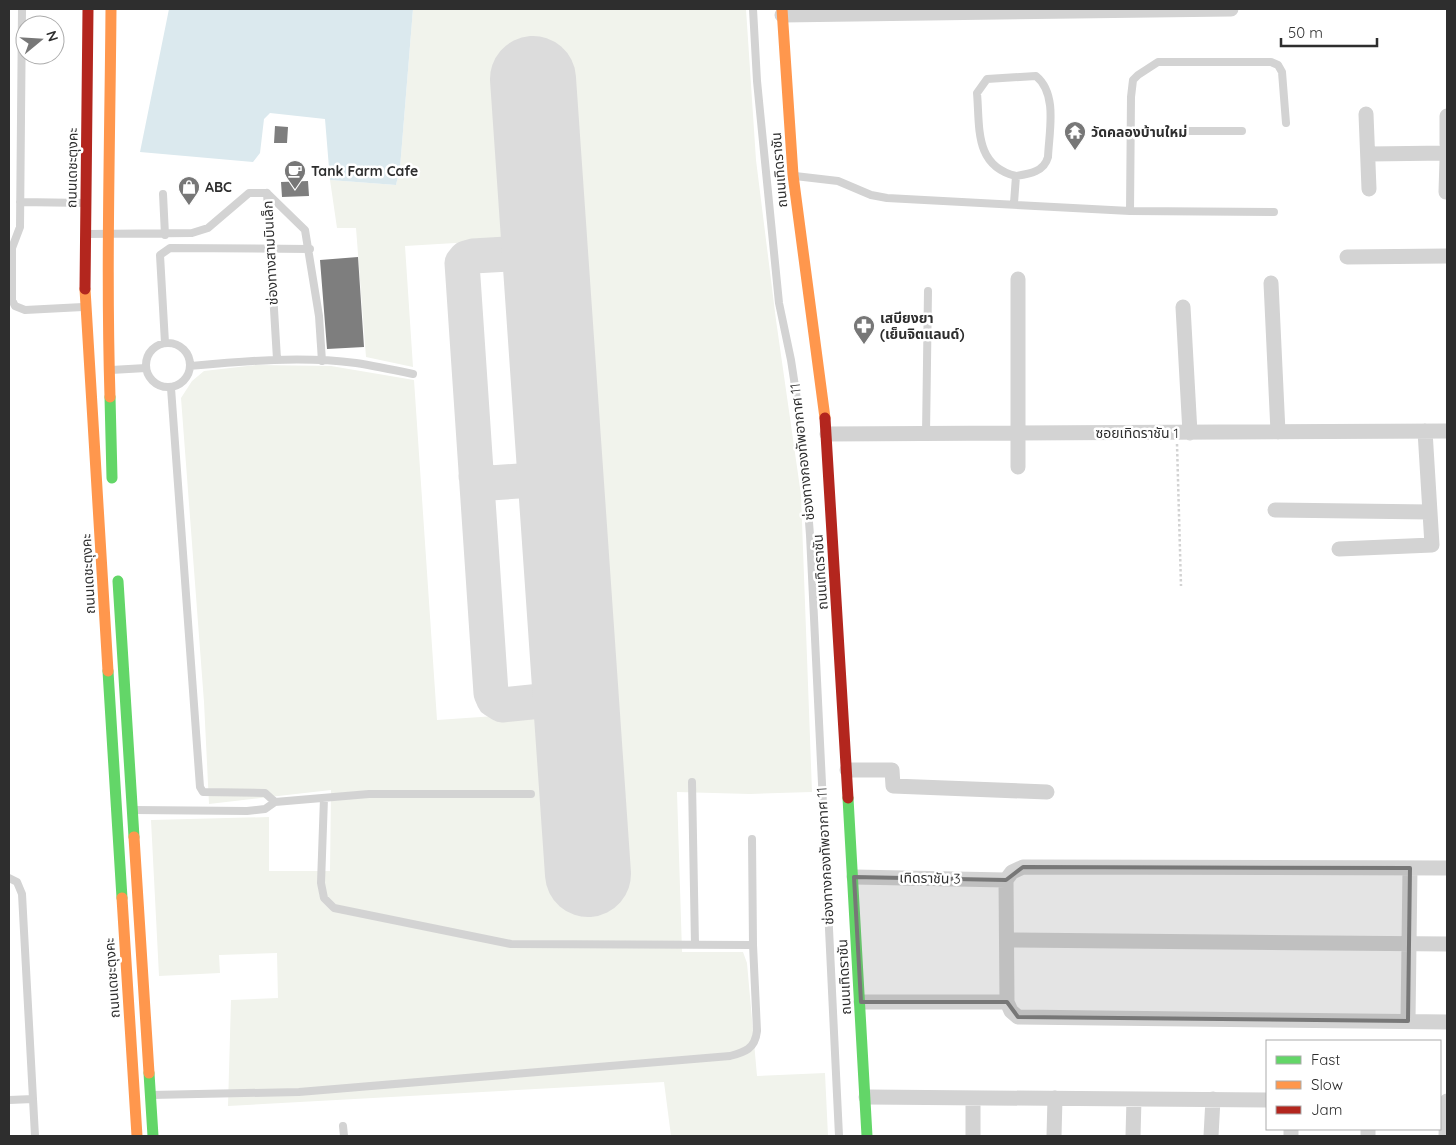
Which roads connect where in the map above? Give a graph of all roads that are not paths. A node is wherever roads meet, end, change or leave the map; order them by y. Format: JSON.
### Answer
{"nodes":[{"id":1,"x":22,"y":9,"type":"edge"},
{"id":2,"x":88,"y":9,"type":"edge"},
{"id":3,"x":111,"y":9,"type":"edge"},
{"id":4,"x":753,"y":9,"type":"edge"},
{"id":5,"x":1231,"y":9,"type":"edge"},
{"id":6,"x":782,"y":12,"type":"edge"},
{"id":7,"x":822,"y":12,"type":"edge"},
{"id":8,"x":1366,"y":114,"type":"dead end"},
{"id":9,"x":1447,"y":116,"type":"edge"},
{"id":10,"x":1286,"y":123,"type":"dead end"},
{"id":11,"x":1242,"y":131,"type":"dead end"},
{"id":12,"x":1132,"y":132,"type":"junction"},
{"id":13,"x":1447,"y":144,"type":"edge"},
{"id":14,"x":1369,"y":154,"type":"junction"},
{"id":15,"x":1447,"y":154,"type":"edge"},
{"id":16,"x":1447,"y":160,"type":"edge"},
{"id":17,"x":793,"y":175,"type":"junction"},
{"id":18,"x":1016,"y":176,"type":"junction"},
{"id":19,"x":1369,"y":189,"type":"dead end"},
{"id":20,"x":1446,"y":192,"type":"edge"},
{"id":21,"x":267,"y":193,"type":"junction"},
{"id":22,"x":164,"y":194,"type":"dead end"},
{"id":23,"x":20,"y":202,"type":"junction"},
{"id":24,"x":86,"y":203,"type":"junction"},
{"id":25,"x":1014,"y":203,"type":"junction"},
{"id":26,"x":1130,"y":211,"type":"junction"},
{"id":27,"x":1274,"y":212,"type":"dead end"},
{"id":28,"x":85,"y":234,"type":"junction"},
{"id":29,"x":110,"y":234,"type":"junction"},
{"id":30,"x":165,"y":235,"type":"junction"},
{"id":31,"x":270,"y":247,"type":"junction"},
{"id":32,"x":310,"y":249,"type":"junction"},
{"id":33,"x":1447,"y":256,"type":"edge"},
{"id":34,"x":1347,"y":257,"type":"dead end"},
{"id":35,"x":1018,"y":279,"type":"dead end"},
{"id":36,"x":1271,"y":283,"type":"dead end"},
{"id":37,"x":928,"y":291,"type":"dead end"},
{"id":38,"x":85,"y":307,"type":"junction"},
{"id":39,"x":1183,"y":307,"type":"dead end"},
{"id":40,"x":164,"y":343,"type":"junction"},
{"id":41,"x":277,"y":359,"type":"junction"},
{"id":42,"x":322,"y":361,"type":"junction"},
{"id":43,"x":190,"y":366,"type":"junction"},
{"id":44,"x":146,"y":368,"type":"junction"},
{"id":45,"x":109,"y":370,"type":"junction"},
{"id":46,"x":413,"y":374,"type":"dead end"},
{"id":47,"x":171,"y":388,"type":"junction"},
{"id":48,"x":1426,"y":431,"type":"junction"},
{"id":49,"x":1447,"y":431,"type":"edge"},
{"id":50,"x":1278,"y":432,"type":"junction"},
{"id":51,"x":1018,"y":433,"type":"junction"},
{"id":52,"x":1184,"y":433,"type":"junction"},
{"id":53,"x":827,"y":434,"type":"junction"},
{"id":54,"x":926,"y":434,"type":"junction"},
{"id":55,"x":1018,"y":467,"type":"dead end"},
{"id":56,"x":112,"y":486,"type":"dead end"},
{"id":57,"x":1276,"y":510,"type":"dead end"},
{"id":58,"x":1430,"y":512,"type":"junction"},
{"id":59,"x":1339,"y":549,"type":"dead end"},
{"id":60,"x":117,"y":564,"type":"dead end"},
{"id":61,"x":847,"y":770,"type":"junction"},
{"id":62,"x":692,"y":782,"type":"dead end"},
{"id":63,"x":1047,"y":792,"type":"dead end"},
{"id":64,"x":531,"y":794,"type":"dead end"},
{"id":65,"x":324,"y":798,"type":"junction"},
{"id":66,"x":275,"y":802,"type":"junction"},
{"id":67,"x":132,"y":810,"type":"junction"},
{"id":68,"x":752,"y":839,"type":"dead end"},
{"id":69,"x":1410,"y":868,"type":"junction"},
{"id":70,"x":1447,"y":868,"type":"edge"},
{"id":71,"x":854,"y":877,"type":"junction"},
{"id":72,"x":9,"y":878,"type":"edge"},
{"id":73,"x":1006,"y":880,"type":"junction"},
{"id":74,"x":1007,"y":940,"type":"junction"},
{"id":75,"x":1409,"y":944,"type":"junction"},
{"id":76,"x":1447,"y":944,"type":"edge"},
{"id":77,"x":695,"y":945,"type":"junction"},
{"id":78,"x":753,"y":945,"type":"junction"},
{"id":79,"x":861,"y":1002,"type":"junction"},
{"id":80,"x":1007,"y":1002,"type":"junction"},
{"id":81,"x":1408,"y":1021,"type":"junction"},
{"id":82,"x":1447,"y":1022,"type":"edge"},
{"id":83,"x":150,"y":1095,"type":"junction"},
{"id":84,"x":866,"y":1097,"type":"junction"},
{"id":85,"x":973,"y":1098,"type":"junction"},
{"id":86,"x":1055,"y":1098,"type":"junction"},
{"id":87,"x":33,"y":1099,"type":"junction"},
{"id":88,"x":1134,"y":1099,"type":"junction"},
{"id":89,"x":9,"y":1100,"type":"edge"},
{"id":90,"x":1213,"y":1100,"type":"junction"},
{"id":91,"x":1266,"y":1100,"type":"edge"},
{"id":92,"x":1447,"y":1101,"type":"edge"},
{"id":93,"x":343,"y":1126,"type":"dead end"},
{"id":94,"x":34,"y":1136,"type":"edge"},
{"id":95,"x":137,"y":1136,"type":"edge"},
{"id":96,"x":153,"y":1136,"type":"edge"},
{"id":97,"x":344,"y":1136,"type":"edge"},
{"id":98,"x":839,"y":1136,"type":"edge"},
{"id":99,"x":867,"y":1136,"type":"edge"},
{"id":100,"x":973,"y":1136,"type":"edge"},
{"id":101,"x":1054,"y":1136,"type":"edge"},
{"id":102,"x":1133,"y":1136,"type":"edge"},
{"id":103,"x":1211,"y":1136,"type":"edge"},
{"id":104,"x":1446,"y":1136,"type":"edge"}],
"edges":[{"from":1,"to":23,"type":"lane"},
{"from":2,"to":24,"type":"street","name":"ถนนเดชะตุงคะ"},
{"from":3,"to":29,"type":"street"},
{"from":4,"to":98,"type":"lane","name":"ช่องทางกองทัพอากาศ 11"},
{"from":5,"to":7,"type":"street"},
{"from":6,"to":7,"type":"street"},
{"from":6,"to":17,"type":"street","name":"ถนนเทิดราชัน"},
{"from":8,"to":14,"type":"street"},
{"from":9,"to":13,"type":"street"},
{"from":10,"to":12,"type":"lane"},
{"from":11,"to":12,"type":"lane"},
{"from":12,"to":26,"type":"lane"},
{"from":14,"to":15,"type":"street"},
{"from":14,"to":19,"type":"street"},
{"from":16,"to":20,"type":"street"},
{"from":17,"to":25,"type":"lane"},
{"from":17,"to":53,"type":"street","name":"ถนนเทิดราชัน"},
{"from":18,"to":18,"type":"lane"},
{"from":18,"to":25,"type":"lane"},
{"from":21,"to":30,"type":"lane","name":"ช่องทางสามบินเล็ก"},
{"from":21,"to":31,"type":"lane","name":"ช่องทางสามบินเล็ก"},
{"from":21,"to":32,"type":"lane"},
{"from":22,"to":30,"type":"lane"},
{"from":23,"to":24,"type":"lane"},
{"from":23,"to":38,"type":"lane"},
{"from":24,"to":28,"type":"street","name":"ถนนเดชะตุงคะ"},
{"from":25,"to":26,"type":"lane"},
{"from":26,"to":27,"type":"lane"},
{"from":28,"to":29,"type":"lane","name":"ช่องทางสามบินเล็ก"},
{"from":28,"to":38,"type":"street","name":"ถนนเดชะตุงคะ"},
{"from":29,"to":30,"type":"lane","name":"ช่องทางสามบินเล็ก"},
{"from":29,"to":45,"type":"street"},
{"from":31,"to":32,"type":"lane"},
{"from":31,"to":40,"type":"lane"},
{"from":31,"to":41,"type":"lane","name":"ช่องทางสามบินเล็ก"},
{"from":32,"to":42,"type":"lane"},
{"from":33,"to":34,"type":"street"},
{"from":35,"to":51,"type":"street"},
{"from":36,"to":50,"type":"street"},
{"from":37,"to":54,"type":"lane"},
{"from":38,"to":95,"type":"street","name":"ถนนเดชะตุงคะ"},
{"from":39,"to":52,"type":"street"},
{"from":40,"to":43,"type":"lane"},
{"from":40,"to":44,"type":"lane"},
{"from":41,"to":42,"type":"lane"},
{"from":41,"to":43,"type":"lane"},
{"from":42,"to":46,"type":"lane"},
{"from":43,"to":47,"type":"lane"},
{"from":44,"to":45,"type":"lane"},
{"from":44,"to":47,"type":"lane"},
{"from":45,"to":56,"type":"street"},
{"from":47,"to":66,"type":"lane"},
{"from":48,"to":49,"type":"street","name":"ซอยเทิดราชัน 1"},
{"from":48,"to":50,"type":"street","name":"ซอยเทิดราชัน 1"},
{"from":48,"to":58,"type":"street"},
{"from":50,"to":52,"type":"street","name":"ซอยเทิดราชัน 1"},
{"from":51,"to":52,"type":"street","name":"ซอยเทิดราชัน 1"},
{"from":51,"to":54,"type":"street","name":"ซอยเทิดราชัน 1"},
{"from":51,"to":55,"type":"street"},
{"from":53,"to":54,"type":"street","name":"ซอยเทิดราชัน 1"},
{"from":53,"to":61,"type":"street","name":"ถนนเทิดราชัน"},
{"from":57,"to":58,"type":"street"},
{"from":58,"to":59,"type":"street"},
{"from":60,"to":67,"type":"street"},
{"from":61,"to":63,"type":"street"},
{"from":61,"to":71,"type":"street","name":"ถนนเทิดราชัน"},
{"from":62,"to":77,"type":"lane"},
{"from":64,"to":65,"type":"lane"},
{"from":65,"to":66,"type":"lane"},
{"from":65,"to":77,"type":"lane"},
{"from":66,"to":67,"type":"lane"},
{"from":67,"to":83,"type":"street"},
{"from":68,"to":78,"type":"lane"},
{"from":69,"to":70,"type":"street"},
{"from":69,"to":73,"type":"street"},
{"from":69,"to":75,"type":"street"},
{"from":71,"to":73,"type":"street","name":"เทิดราชัน 3"},
{"from":71,"to":79,"type":"street","name":"ถนนเทิดราชัน"},
{"from":72,"to":87,"type":"lane"},
{"from":73,"to":74,"type":"street"},
{"from":74,"to":75,"type":"street"},
{"from":74,"to":80,"type":"street"},
{"from":75,"to":76,"type":"street"},
{"from":75,"to":81,"type":"street"},
{"from":77,"to":78,"type":"lane"},
{"from":78,"to":83,"type":"lane"},
{"from":79,"to":80,"type":"street"},
{"from":79,"to":84,"type":"street","name":"ถนนเทิดราชัน"},
{"from":80,"to":81,"type":"street"},
{"from":81,"to":82,"type":"street"},
{"from":83,"to":96,"type":"street"},
{"from":84,"to":85,"type":"street"},
{"from":84,"to":99,"type":"street","name":"ถนนเทิดราชัน"},
{"from":85,"to":86,"type":"street"},
{"from":85,"to":100,"type":"street"},
{"from":86,"to":88,"type":"street"},
{"from":86,"to":101,"type":"street"},
{"from":87,"to":89,"type":"lane"},
{"from":87,"to":94,"type":"lane"},
{"from":88,"to":90,"type":"street"},
{"from":88,"to":102,"type":"street"},
{"from":90,"to":91,"type":"street"},
{"from":90,"to":103,"type":"street"},
{"from":92,"to":104,"type":"street"},
{"from":93,"to":97,"type":"lane"}]}
